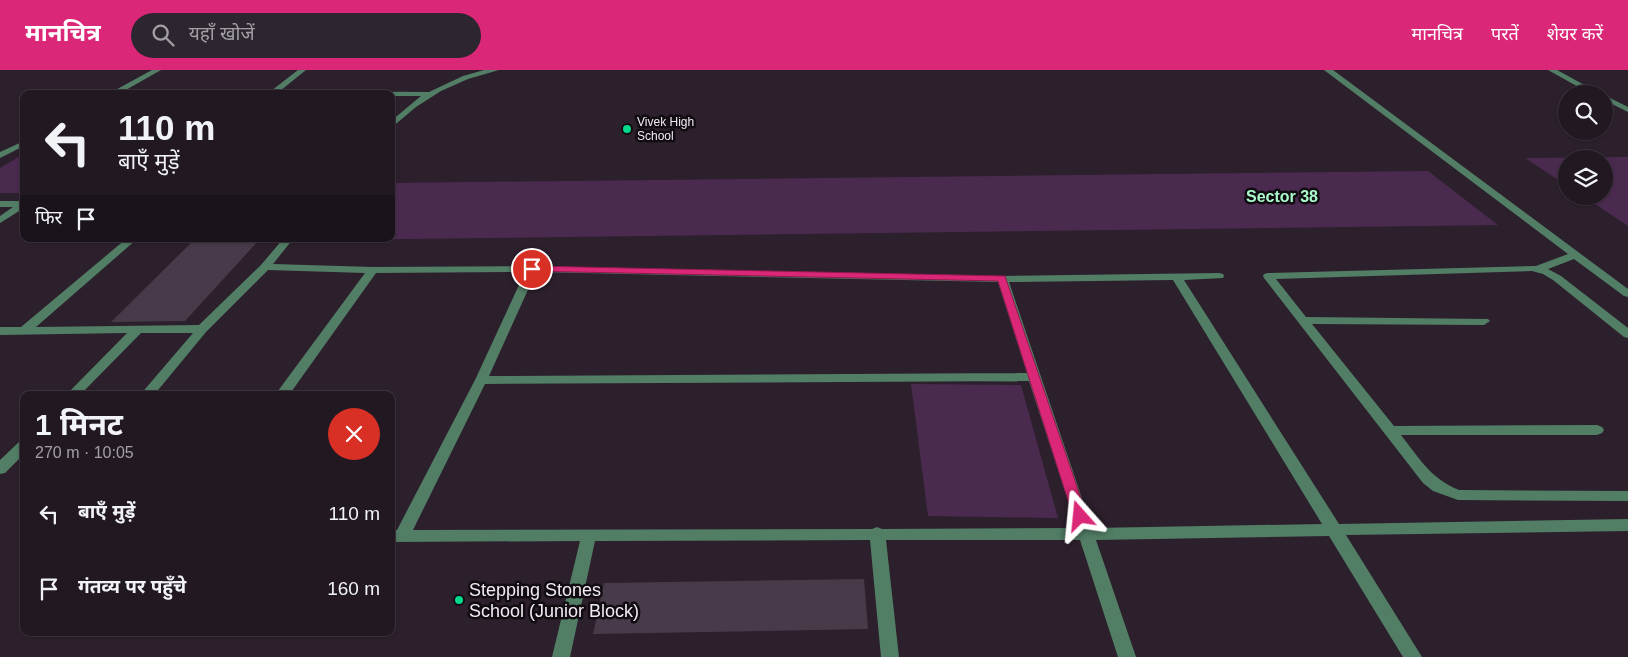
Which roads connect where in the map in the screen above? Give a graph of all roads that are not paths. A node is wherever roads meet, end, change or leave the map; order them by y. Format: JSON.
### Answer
{"nodes":[{"id":1,"x":158,"y":70,"type":"edge"},
{"id":2,"x":302,"y":70,"type":"edge"},
{"id":3,"x":495,"y":70,"type":"edge"},
{"id":4,"x":1328,"y":70,"type":"edge"},
{"id":5,"x":1552,"y":70,"type":"edge"},
{"id":6,"x":1580,"y":85,"type":"edge"},
{"id":7,"x":120,"y":90,"type":"edge"},
{"id":8,"x":277,"y":90,"type":"edge"},
{"id":9,"x":395,"y":94,"type":"edge"},
{"id":10,"x":430,"y":94,"type":"junction"},
{"id":11,"x":1613,"y":99,"type":"edge"},
{"id":12,"x":1628,"y":100,"type":"edge"},
{"id":13,"x":1613,"y":102,"type":"edge"},
{"id":14,"x":1628,"y":110,"type":"edge"},
{"id":15,"x":395,"y":122,"type":"edge"},
{"id":16,"x":20,"y":145,"type":"edge"},
{"id":17,"x":0,"y":155,"type":"edge"},
{"id":18,"x":0,"y":204,"type":"edge"},
{"id":19,"x":20,"y":204,"type":"edge"},
{"id":20,"x":20,"y":207,"type":"edge"},
{"id":21,"x":0,"y":220,"type":"edge"},
{"id":22,"x":128,"y":242,"type":"edge"},
{"id":23,"x":286,"y":242,"type":"edge"},
{"id":24,"x":1575,"y":255,"type":"junction"},
{"id":25,"x":265,"y":267,"type":"junction"},
{"id":26,"x":532,"y":269,"type":"junction"},
{"id":27,"x":1538,"y":269,"type":"junction"},
{"id":28,"x":374,"y":270,"type":"junction"},
{"id":29,"x":1219,"y":276,"type":"dead end"},
{"id":30,"x":1177,"y":277,"type":"junction"},
{"id":31,"x":1002,"y":278,"type":"junction"},
{"id":32,"x":1628,"y":294,"type":"edge"},
{"id":33,"x":1303,"y":320,"type":"junction"},
{"id":34,"x":1484,"y":321,"type":"dead end"},
{"id":35,"x":137,"y":330,"type":"junction"},
{"id":36,"x":202,"y":330,"type":"junction"},
{"id":37,"x":24,"y":331,"type":"junction"},
{"id":38,"x":0,"y":332,"type":"edge"},
{"id":39,"x":1628,"y":334,"type":"edge"},
{"id":40,"x":1035,"y":377,"type":"junction"},
{"id":41,"x":480,"y":380,"type":"junction"},
{"id":42,"x":77,"y":391,"type":"edge"},
{"id":43,"x":149,"y":391,"type":"edge"},
{"id":44,"x":285,"y":391,"type":"edge"},
{"id":45,"x":1597,"y":430,"type":"dead end"},
{"id":46,"x":1390,"y":431,"type":"junction"},
{"id":47,"x":20,"y":449,"type":"edge"},
{"id":48,"x":0,"y":469,"type":"edge"},
{"id":49,"x":1628,"y":496,"type":"edge"},
{"id":50,"x":1626,"y":528,"type":"edge"},
{"id":51,"x":1333,"y":530,"type":"junction"},
{"id":52,"x":877,"y":534,"type":"junction"},
{"id":53,"x":1086,"y":534,"type":"junction"},
{"id":54,"x":589,"y":535,"type":"junction"},
{"id":55,"x":396,"y":536,"type":"edge"},
{"id":56,"x":561,"y":657,"type":"edge"},
{"id":57,"x":890,"y":657,"type":"edge"},
{"id":58,"x":1128,"y":657,"type":"edge"},
{"id":59,"x":1413,"y":657,"type":"edge"}],
"edges":[{"from":1,"to":7,"type":"street"},
{"from":2,"to":8,"type":"street"},
{"from":3,"to":10,"type":"street"},
{"from":4,"to":24,"type":"street"},
{"from":5,"to":6,"type":"street"},
{"from":9,"to":10,"type":"street"},
{"from":10,"to":15,"type":"street"},
{"from":11,"to":12,"type":"street"},
{"from":13,"to":14,"type":"street"},
{"from":16,"to":17,"type":"street"},
{"from":18,"to":19,"type":"street"},
{"from":20,"to":21,"type":"street"},
{"from":22,"to":37,"type":"street"},
{"from":23,"to":25,"type":"street"},
{"from":24,"to":27,"type":"street"},
{"from":24,"to":32,"type":"street"},
{"from":25,"to":28,"type":"street"},
{"from":25,"to":36,"type":"street"},
{"from":26,"to":28,"type":"street"},
{"from":26,"to":31,"type":"street"},
{"from":26,"to":41,"type":"street"},
{"from":27,"to":33,"type":"street"},
{"from":27,"to":39,"type":"street"},
{"from":28,"to":44,"type":"street"},
{"from":29,"to":30,"type":"street"},
{"from":30,"to":31,"type":"street"},
{"from":30,"to":51,"type":"street"},
{"from":31,"to":40,"type":"street"},
{"from":33,"to":34,"type":"street"},
{"from":33,"to":46,"type":"street"},
{"from":35,"to":36,"type":"street"},
{"from":35,"to":37,"type":"street"},
{"from":35,"to":42,"type":"street"},
{"from":36,"to":43,"type":"street"},
{"from":37,"to":38,"type":"street"},
{"from":40,"to":41,"type":"street"},
{"from":40,"to":53,"type":"street"},
{"from":41,"to":55,"type":"street"},
{"from":45,"to":46,"type":"street"},
{"from":46,"to":49,"type":"street"},
{"from":47,"to":48,"type":"street"},
{"from":50,"to":51,"type":"street"},
{"from":51,"to":53,"type":"street"},
{"from":51,"to":59,"type":"street"},
{"from":52,"to":53,"type":"street"},
{"from":52,"to":54,"type":"street"},
{"from":52,"to":57,"type":"street"},
{"from":53,"to":58,"type":"street"},
{"from":54,"to":55,"type":"street"},
{"from":54,"to":56,"type":"street"}]}
